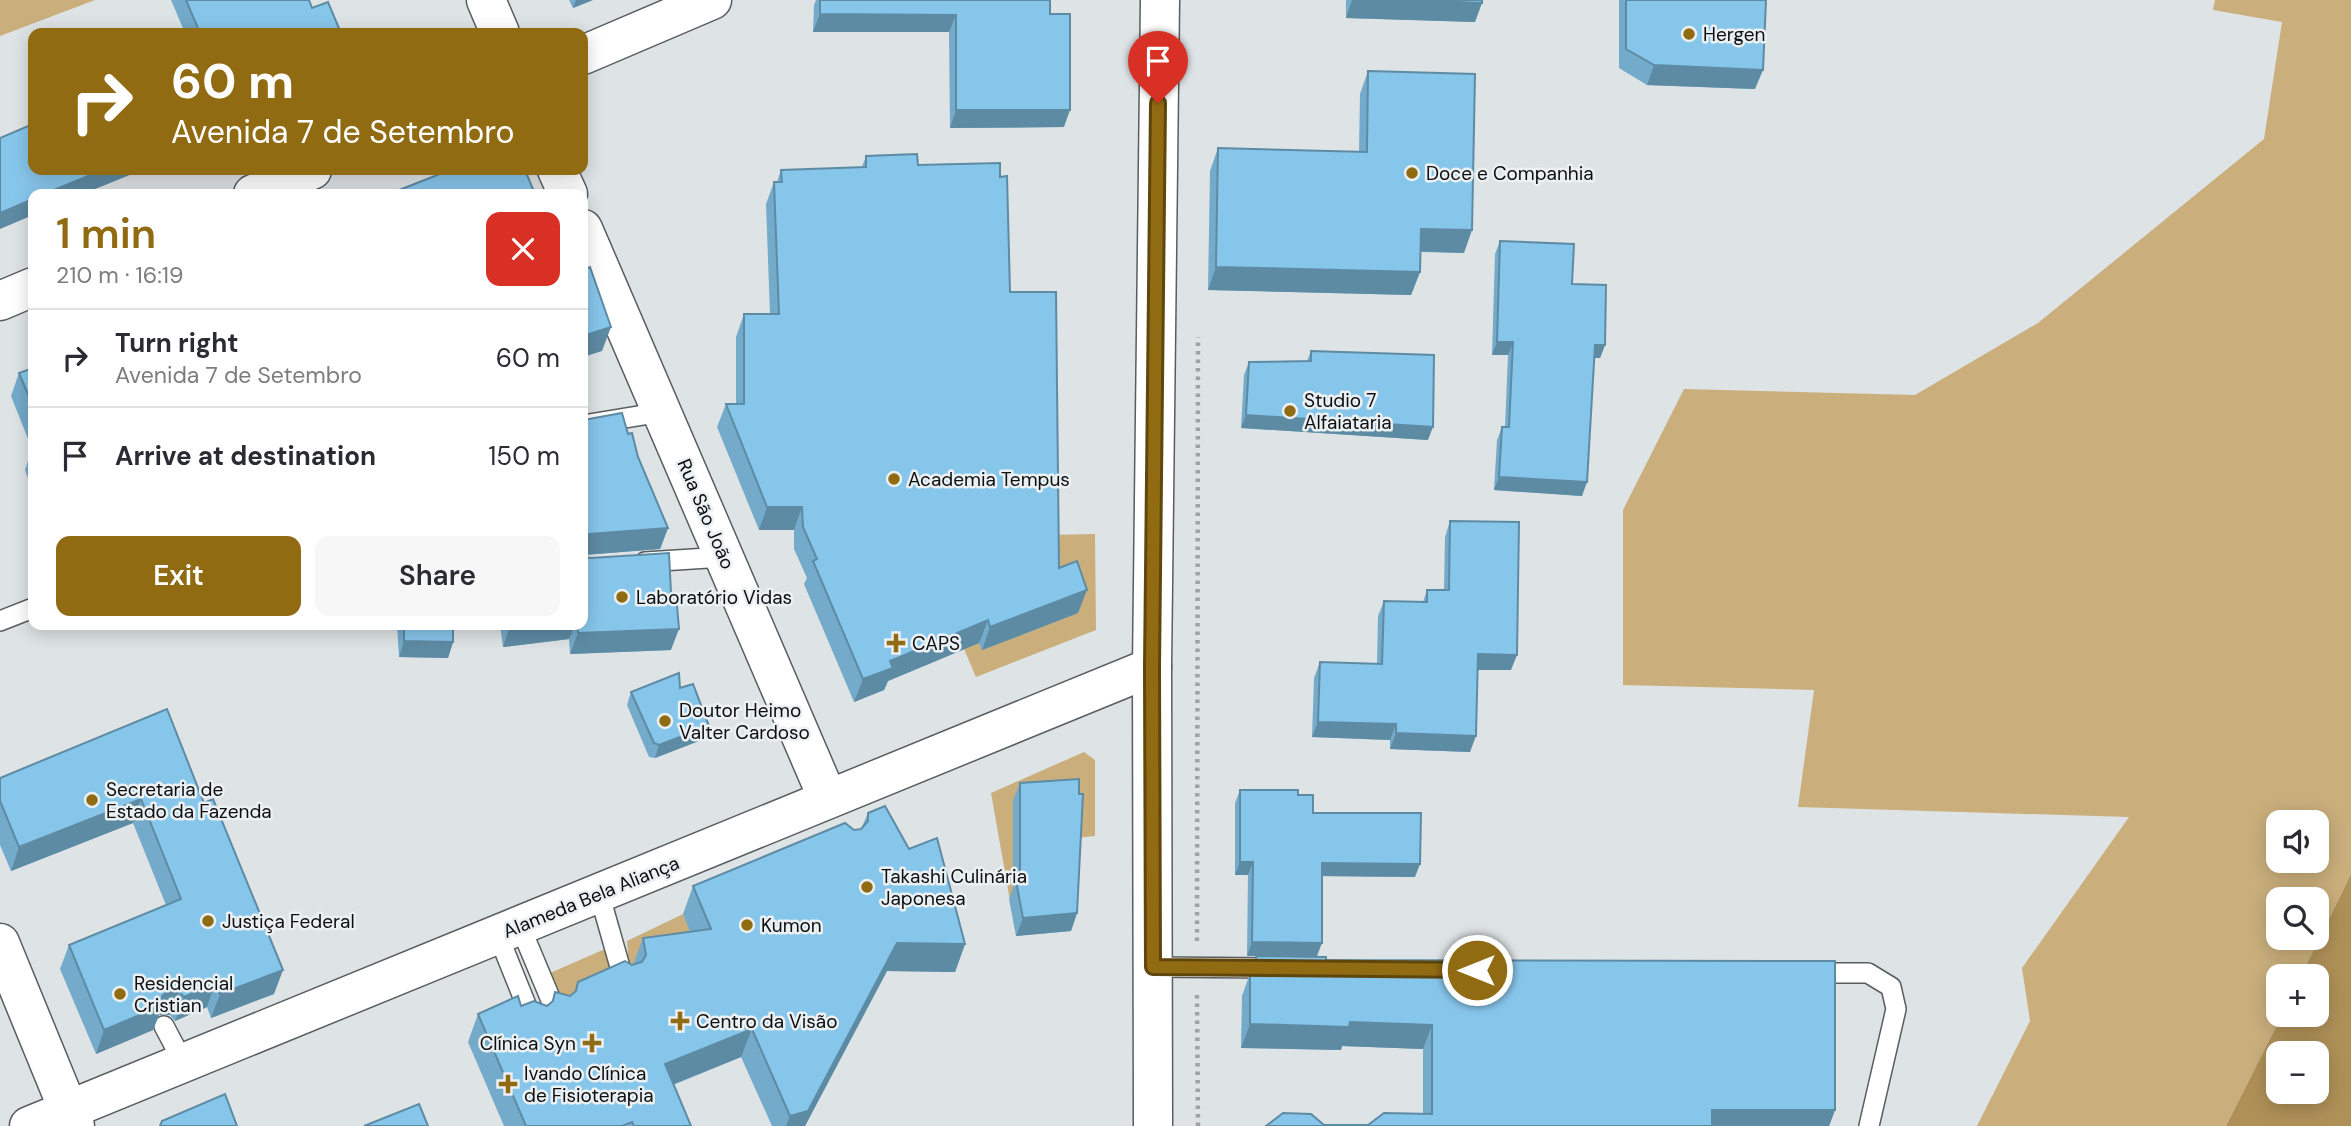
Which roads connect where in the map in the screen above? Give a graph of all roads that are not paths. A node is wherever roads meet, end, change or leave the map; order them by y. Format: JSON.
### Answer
{"nodes":[{"id":1,"x":486,"y":0,"type":"edge"},
{"id":2,"x":712,"y":0,"type":"edge"},
{"id":3,"x":1160,"y":0,"type":"edge"},
{"id":4,"x":498,"y":28,"type":"edge"},
{"id":5,"x":588,"y":53,"type":"edge"},
{"id":6,"x":300,"y":175,"type":"edge"},
{"id":7,"x":265,"y":189,"type":"edge"},
{"id":8,"x":588,"y":241,"type":"edge"},
{"id":9,"x":28,"y":289,"type":"edge"},
{"id":10,"x":0,"y":301,"type":"edge"},
{"id":11,"x":662,"y":412,"type":"junction"},
{"id":12,"x":588,"y":424,"type":"edge"},
{"id":13,"x":724,"y":557,"type":"junction"},
{"id":14,"x":621,"y":564,"type":"edge"},
{"id":15,"x":28,"y":610,"type":"edge"},
{"id":16,"x":0,"y":621,"type":"edge"},
{"id":17,"x":1152,"y":667,"type":"junction"},
{"id":18,"x":831,"y":806,"type":"junction"},
{"id":19,"x":599,"y":893,"type":"junction"},
{"id":20,"x":509,"y":930,"type":"junction"},
{"id":21,"x":0,"y":943,"type":"edge"},
{"id":22,"x":1153,"y":967,"type":"junction"},
{"id":23,"x":1295,"y":968,"type":"edge"},
{"id":24,"x":1784,"y":972,"type":"edge"},
{"id":25,"x":624,"y":981,"type":"edge"},
{"id":26,"x":556,"y":1012,"type":"edge"},
{"id":27,"x":533,"y":1022,"type":"edge"},
{"id":28,"x":164,"y":1026,"type":"edge"},
{"id":29,"x":184,"y":1064,"type":"junction"},
{"id":30,"x":72,"y":1118,"type":"edge"},
{"id":31,"x":29,"y":1126,"type":"edge"},
{"id":32,"x":1153,"y":1126,"type":"edge"},
{"id":33,"x":1868,"y":1126,"type":"edge"}],
"edges":[{"from":1,"to":4,"type":"street"},
{"from":2,"to":5,"type":"street"},
{"from":3,"to":17,"type":"street"},
{"from":6,"to":7,"type":"street"},
{"from":8,"to":11,"type":"street","name":"Rua São João"},
{"from":9,"to":10,"type":"street"},
{"from":11,"to":12,"type":"lane"},
{"from":11,"to":13,"type":"street","name":"Rua São João"},
{"from":13,"to":14,"type":"lane"},
{"from":13,"to":18,"type":"street","name":"Rua São João"},
{"from":15,"to":16,"type":"lane"},
{"from":17,"to":18,"type":"street","name":"Alameda Bela Aliança"},
{"from":17,"to":22,"type":"street"},
{"from":18,"to":19,"type":"street","name":"Alameda Bela Aliança"},
{"from":19,"to":20,"type":"street","name":"Alameda Bela Aliança"},
{"from":19,"to":25,"type":"lane"},
{"from":20,"to":26,"type":"lane"},
{"from":20,"to":27,"type":"lane"},
{"from":20,"to":29,"type":"street","name":"Alameda Bela Aliança"},
{"from":21,"to":30,"type":"street"},
{"from":22,"to":23,"type":"lane"},
{"from":22,"to":32,"type":"street"},
{"from":24,"to":33,"type":"lane"},
{"from":28,"to":29,"type":"lane"},
{"from":29,"to":30,"type":"street","name":"Alameda Bela Aliança"},
{"from":30,"to":31,"type":"street","name":"Alameda Bela Aliança"}]}
